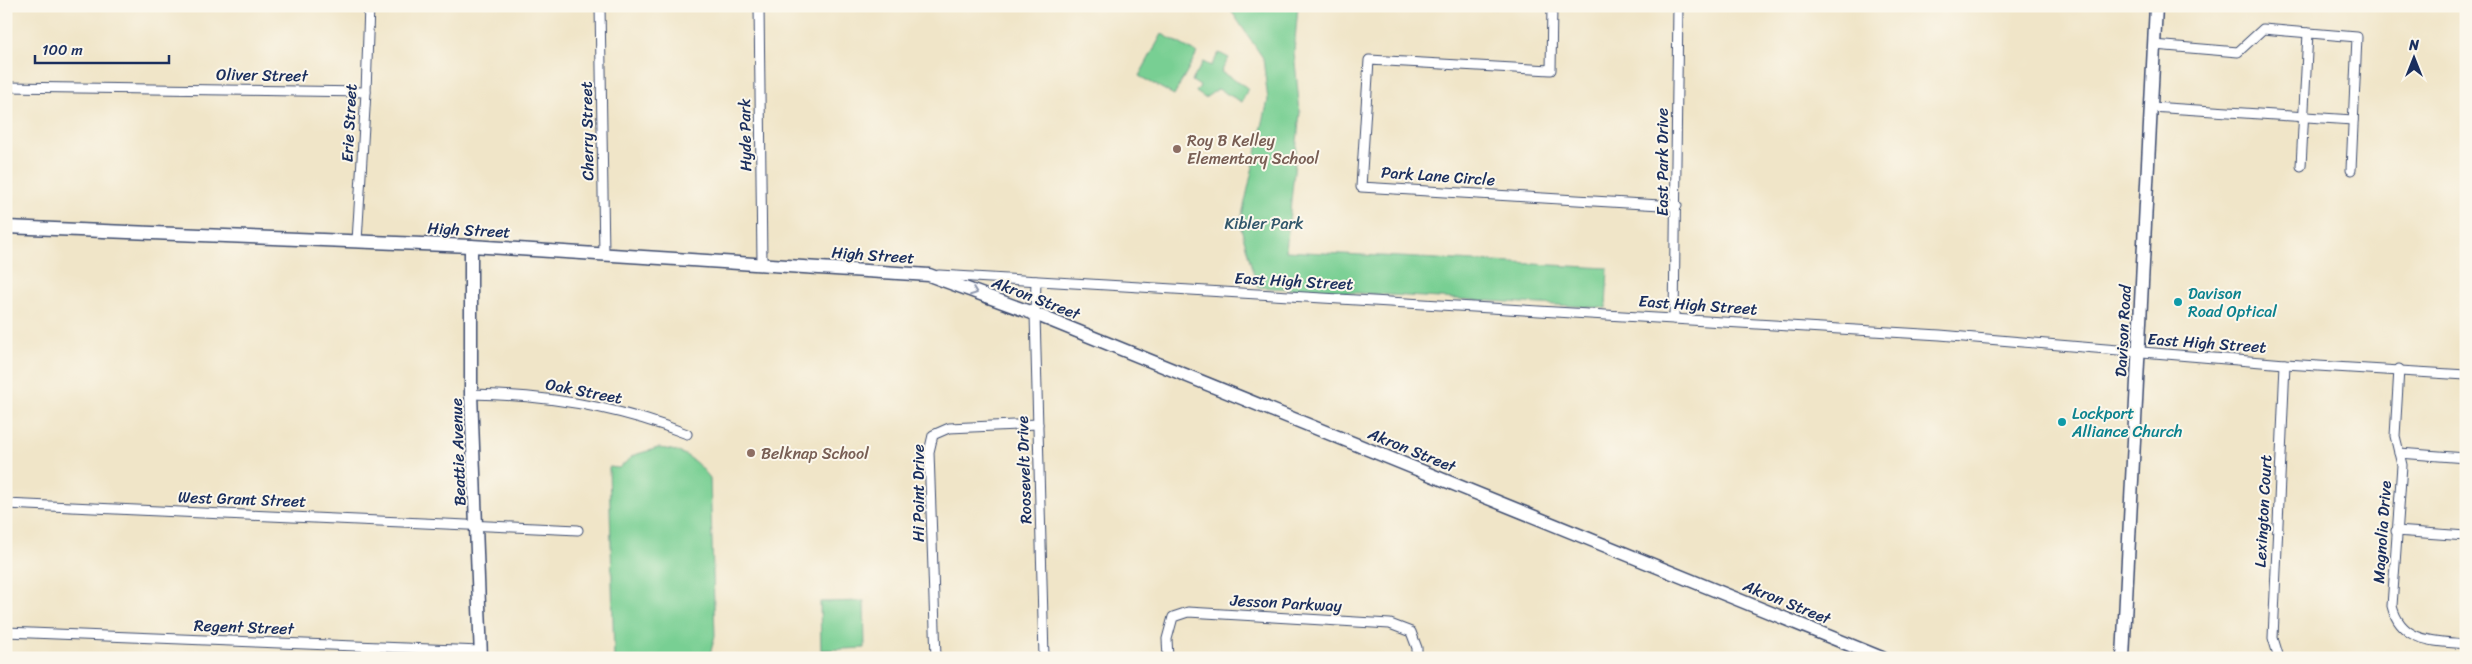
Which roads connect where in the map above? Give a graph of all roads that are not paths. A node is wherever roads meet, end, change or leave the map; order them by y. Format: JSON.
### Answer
{"nodes":[{"id":1,"x":369,"y":6,"type":"edge"},
{"id":2,"x":600,"y":6,"type":"edge"},
{"id":3,"x":759,"y":6,"type":"edge"},
{"id":4,"x":1552,"y":6,"type":"edge"},
{"id":5,"x":1678,"y":6,"type":"edge"},
{"id":6,"x":2156,"y":6,"type":"edge"},
{"id":7,"x":2308,"y":33,"type":"junction"},
{"id":8,"x":2154,"y":45,"type":"junction"},
{"id":9,"x":6,"y":87,"type":"edge"},
{"id":10,"x":366,"y":92,"type":"junction"},
{"id":11,"x":2151,"y":107,"type":"junction"},
{"id":12,"x":2302,"y":118,"type":"junction"},
{"id":13,"x":2353,"y":120,"type":"junction"},
{"id":14,"x":2301,"y":166,"type":"dead end"},
{"id":15,"x":2351,"y":170,"type":"dead end"},
{"id":16,"x":1677,"y":206,"type":"junction"},
{"id":17,"x":6,"y":227,"type":"edge"},
{"id":18,"x":357,"y":241,"type":"junction"},
{"id":19,"x":471,"y":246,"type":"junction"},
{"id":20,"x":604,"y":255,"type":"junction"},
{"id":21,"x":762,"y":263,"type":"junction"},
{"id":22,"x":929,"y":274,"type":"junction"},
{"id":23,"x":1036,"y":281,"type":"junction"},
{"id":24,"x":1035,"y":314,"type":"junction"},
{"id":25,"x":1674,"y":318,"type":"junction"},
{"id":26,"x":2138,"y":353,"type":"junction"},
{"id":27,"x":2285,"y":364,"type":"junction"},
{"id":28,"x":2399,"y":370,"type":"junction"},
{"id":29,"x":2466,"y":375,"type":"edge"},
{"id":30,"x":471,"y":394,"type":"junction"},
{"id":31,"x":1038,"y":424,"type":"junction"},
{"id":32,"x":687,"y":434,"type":"dead end"},
{"id":33,"x":2399,"y":453,"type":"junction"},
{"id":34,"x":2466,"y":458,"type":"edge"},
{"id":35,"x":6,"y":504,"type":"edge"},
{"id":36,"x":477,"y":524,"type":"junction"},
{"id":37,"x":578,"y":530,"type":"dead end"},
{"id":38,"x":2396,"y":531,"type":"junction"},
{"id":39,"x":2466,"y":536,"type":"edge"},
{"id":40,"x":6,"y":632,"type":"edge"},
{"id":41,"x":2466,"y":644,"type":"edge"},
{"id":42,"x":481,"y":655,"type":"edge"},
{"id":43,"x":936,"y":658,"type":"edge"},
{"id":44,"x":1044,"y":658,"type":"edge"},
{"id":45,"x":1168,"y":658,"type":"edge"},
{"id":46,"x":1417,"y":658,"type":"edge"},
{"id":47,"x":1882,"y":658,"type":"edge"},
{"id":48,"x":2123,"y":658,"type":"edge"},
{"id":49,"x":2279,"y":658,"type":"edge"}],
"edges":[{"from":1,"to":10,"type":"street","name":"Erie Street"},
{"from":2,"to":20,"type":"street","name":"Cherry Street"},
{"from":3,"to":21,"type":"street","name":"Hyde Park"},
{"from":4,"to":16,"type":"street","name":"Park Lane Circle"},
{"from":5,"to":16,"type":"street","name":"East Park Drive"},
{"from":6,"to":8,"type":"main road","name":"Davison Road"},
{"from":7,"to":8,"type":"street"},
{"from":7,"to":12,"type":"street"},
{"from":7,"to":13,"type":"street"},
{"from":8,"to":11,"type":"main road","name":"Davison Road"},
{"from":9,"to":10,"type":"street","name":"Oliver Street"},
{"from":10,"to":18,"type":"street","name":"Erie Street"},
{"from":11,"to":12,"type":"street"},
{"from":11,"to":26,"type":"main road","name":"Davison Road"},
{"from":12,"to":13,"type":"street"},
{"from":12,"to":14,"type":"street"},
{"from":13,"to":15,"type":"street"},
{"from":16,"to":25,"type":"street","name":"East Park Drive"},
{"from":17,"to":18,"type":"main road","name":"High Street"},
{"from":18,"to":19,"type":"main road","name":"High Street"},
{"from":19,"to":20,"type":"main road","name":"High Street"},
{"from":19,"to":30,"type":"main road","name":"Beattie Avenue"},
{"from":20,"to":21,"type":"main road","name":"High Street"},
{"from":21,"to":22,"type":"main road","name":"High Street"},
{"from":22,"to":23,"type":"street","name":"East High Street"},
{"from":22,"to":24,"type":"main road","name":"Akron Street","one_way":true},
{"from":23,"to":24,"type":"street","name":"Roosevelt Drive"},
{"from":23,"to":25,"type":"street","name":"East High Street"},
{"from":24,"to":31,"type":"street","name":"Roosevelt Drive"},
{"from":24,"to":47,"type":"main road","name":"Akron Street"},
{"from":25,"to":26,"type":"street","name":"East High Street"},
{"from":26,"to":27,"type":"street","name":"East High Street"},
{"from":26,"to":48,"type":"main road","name":"Davison Road"},
{"from":27,"to":28,"type":"street","name":"East High Street"},
{"from":27,"to":49,"type":"street","name":"Lexington Court"},
{"from":28,"to":29,"type":"street","name":"East High Street"},
{"from":28,"to":33,"type":"street","name":"Magnolia Drive"},
{"from":30,"to":32,"type":"street","name":"Oak Street"},
{"from":30,"to":36,"type":"main road","name":"Beattie Avenue"},
{"from":31,"to":43,"type":"street","name":"Hi Point Drive"},
{"from":31,"to":44,"type":"street","name":"Roosevelt Drive"},
{"from":33,"to":34,"type":"street"},
{"from":33,"to":38,"type":"street","name":"Magnolia Drive"},
{"from":35,"to":36,"type":"street","name":"West Grant Street"},
{"from":36,"to":37,"type":"street","name":"West Grant Street"},
{"from":36,"to":42,"type":"main road","name":"Beattie Avenue"},
{"from":38,"to":39,"type":"street"},
{"from":38,"to":41,"type":"street","name":"Magnolia Drive"},
{"from":40,"to":42,"type":"street","name":"Regent Street"},
{"from":45,"to":46,"type":"street","name":"Jesson Parkway"}]}
